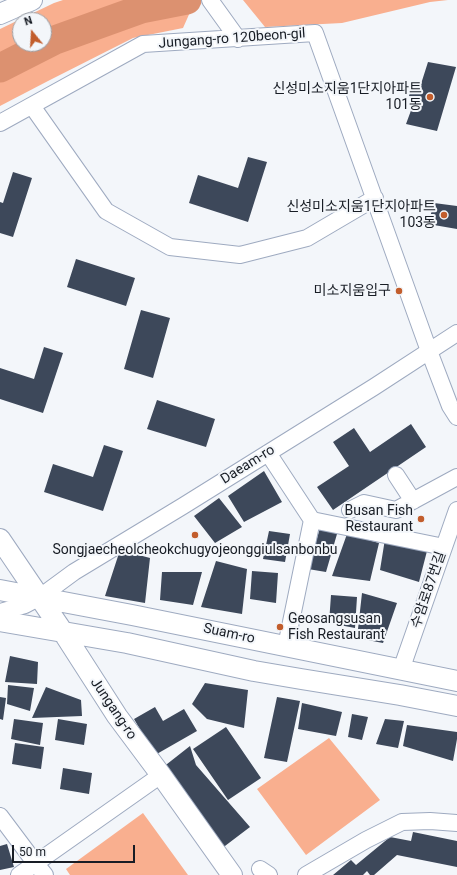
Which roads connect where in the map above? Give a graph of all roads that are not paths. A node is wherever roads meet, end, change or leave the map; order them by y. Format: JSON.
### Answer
{"nodes":[{"id":1,"x":32,"y":0,"type":"edge"},
{"id":2,"x":210,"y":0,"type":"edge"},
{"id":3,"x":0,"y":14,"type":"edge"},
{"id":4,"x":238,"y":39,"type":"junction"},
{"id":5,"x":32,"y":106,"type":"junction"},
{"id":6,"x":0,"y":123,"type":"edge"},
{"id":7,"x":374,"y":198,"type":"junction"},
{"id":8,"x":457,"y":333,"type":"edge"},
{"id":9,"x":429,"y":351,"type":"junction"},
{"id":10,"x":457,"y":417,"type":"edge"},
{"id":11,"x":268,"y":453,"type":"junction"},
{"id":12,"x":396,"y":475,"type":"dead end"},
{"id":13,"x":457,"y":477,"type":"edge"},
{"id":14,"x":413,"y":501,"type":"junction"},
{"id":15,"x":350,"y":510,"type":"dead end"},
{"id":16,"x":457,"y":510,"type":"edge"},
{"id":17,"x":312,"y":520,"type":"junction"},
{"id":18,"x":0,"y":539,"type":"edge"},
{"id":19,"x":444,"y":547,"type":"junction"},
{"id":20,"x":0,"y":590,"type":"edge"},
{"id":21,"x":40,"y":597,"type":"junction"},
{"id":22,"x":0,"y":612,"type":"edge"},
{"id":23,"x":0,"y":620,"type":"edge"},
{"id":24,"x":213,"y":631,"type":"junction"},
{"id":25,"x":63,"y":632,"type":"junction"},
{"id":26,"x":286,"y":646,"type":"junction"},
{"id":27,"x":210,"y":661,"type":"junction"},
{"id":28,"x":401,"y":670,"type":"junction"},
{"id":29,"x":457,"y":681,"type":"edge"},
{"id":30,"x":457,"y":706,"type":"edge"},
{"id":31,"x":160,"y":775,"type":"junction"},
{"id":32,"x":0,"y":816,"type":"edge"},
{"id":33,"x":457,"y":823,"type":"edge"},
{"id":34,"x":40,"y":869,"type":"edge"},
{"id":35,"x":19,"y":875,"type":"edge"},
{"id":36,"x":232,"y":875,"type":"edge"},
{"id":37,"x":306,"y":875,"type":"edge"}],
"edges":[{"from":1,"to":3,"type":"main road"},
{"from":2,"to":4,"type":"street"},
{"from":4,"to":5,"type":"street","name":"Jungang-ro 120beon-gil"},
{"from":4,"to":7,"type":"street","name":"Jungang-ro 120beon-gil"},
{"from":5,"to":6,"type":"street","name":"Jungang-ro 120beon-gil"},
{"from":5,"to":7,"type":"street"},
{"from":7,"to":9,"type":"street","name":"Jungang-ro 120beon-gil"},
{"from":8,"to":9,"type":"street","name":"Daeam-ro"},
{"from":9,"to":10,"type":"street","name":"Jungang-ro 120beon-gil"},
{"from":9,"to":11,"type":"street","name":"Daeam-ro"},
{"from":11,"to":17,"type":"street"},
{"from":11,"to":21,"type":"street","name":"Daeam-ro"},
{"from":12,"to":14,"type":"street"},
{"from":13,"to":14,"type":"street"},
{"from":14,"to":15,"type":"street"},
{"from":16,"to":19,"type":"street","name":"수암로87번길"},
{"from":17,"to":19,"type":"street"},
{"from":17,"to":26,"type":"street"},
{"from":18,"to":21,"type":"main road","name":"Jungang-ro"},
{"from":19,"to":28,"type":"street","name":"수암로87번길"},
{"from":20,"to":21,"type":"main road","name":"Suam-ro"},
{"from":21,"to":22,"type":"street","name":"Daeam-ro"},
{"from":21,"to":24,"type":"main road","name":"Suam-ro"},
{"from":21,"to":25,"type":"main road","name":"Jungang-ro"},
{"from":23,"to":25,"type":"main road"},
{"from":24,"to":26,"type":"main road","name":"Suam-ro"},
{"from":24,"to":27,"type":"main road"},
{"from":25,"to":27,"type":"main road"},
{"from":25,"to":31,"type":"main road","name":"Jungang-ro"},
{"from":26,"to":28,"type":"main road","name":"Suam-ro"},
{"from":27,"to":30,"type":"main road"},
{"from":28,"to":29,"type":"main road","name":"Suam-ro"},
{"from":31,"to":34,"type":"street"},
{"from":31,"to":36,"type":"main road","name":"Jungang-ro"},
{"from":32,"to":34,"type":"street"},
{"from":33,"to":37,"type":"street"},
{"from":34,"to":35,"type":"street"}]}
